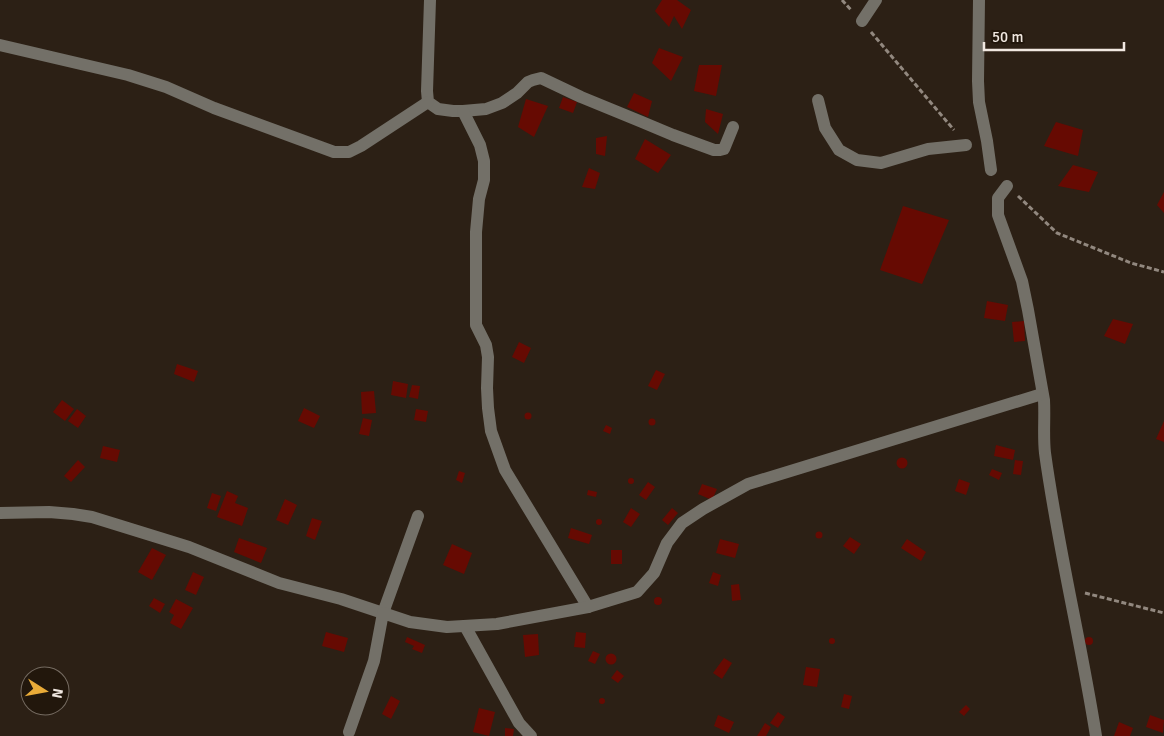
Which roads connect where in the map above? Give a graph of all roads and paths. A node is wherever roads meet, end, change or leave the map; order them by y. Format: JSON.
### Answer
{"nodes":[{"id":1,"x":430,"y":0,"type":"edge"},
{"id":2,"x":876,"y":0,"type":"edge"},
{"id":3,"x":979,"y":0,"type":"edge"},
{"id":4,"x":862,"y":21,"type":"dead end"},
{"id":5,"x":0,"y":45,"type":"edge"},
{"id":6,"x":818,"y":100,"type":"dead end"},
{"id":7,"x":428,"y":102,"type":"junction"},
{"id":8,"x":463,"y":111,"type":"junction"},
{"id":9,"x":733,"y":127,"type":"dead end"},
{"id":10,"x":966,"y":145,"type":"dead end"},
{"id":11,"x":991,"y":170,"type":"dead end"},
{"id":12,"x":1007,"y":186,"type":"dead end"},
{"id":13,"x":1042,"y":394,"type":"junction"},
{"id":14,"x":0,"y":512,"type":"edge"},
{"id":15,"x":418,"y":516,"type":"dead end"},
{"id":16,"x":1068,"y":588,"type":"junction"},
{"id":17,"x":588,"y":606,"type":"junction"},
{"id":18,"x":1164,"y":613,"type":"edge"},
{"id":19,"x":383,"y":614,"type":"junction"},
{"id":20,"x":465,"y":626,"type":"junction"},
{"id":21,"x":349,"y":732,"type":"dead end"},
{"id":22,"x":531,"y":736,"type":"edge"},
{"id":23,"x":1096,"y":736,"type":"edge"}],
"edges":[{"from":1,"to":7,"type":"street"},
{"from":2,"to":4,"type":"street"},
{"from":3,"to":11,"type":"street"},
{"from":5,"to":7,"type":"street"},
{"from":6,"to":10,"type":"street"},
{"from":7,"to":8,"type":"street"},
{"from":8,"to":9,"type":"street"},
{"from":8,"to":17,"type":"street"},
{"from":12,"to":13,"type":"street"},
{"from":13,"to":16,"type":"street"},
{"from":13,"to":17,"type":"street"},
{"from":14,"to":19,"type":"street"},
{"from":15,"to":19,"type":"street"},
{"from":16,"to":18,"type":"path"},
{"from":16,"to":23,"type":"street"},
{"from":17,"to":20,"type":"street"},
{"from":19,"to":20,"type":"street"},
{"from":19,"to":21,"type":"street"},
{"from":20,"to":22,"type":"street"}]}
